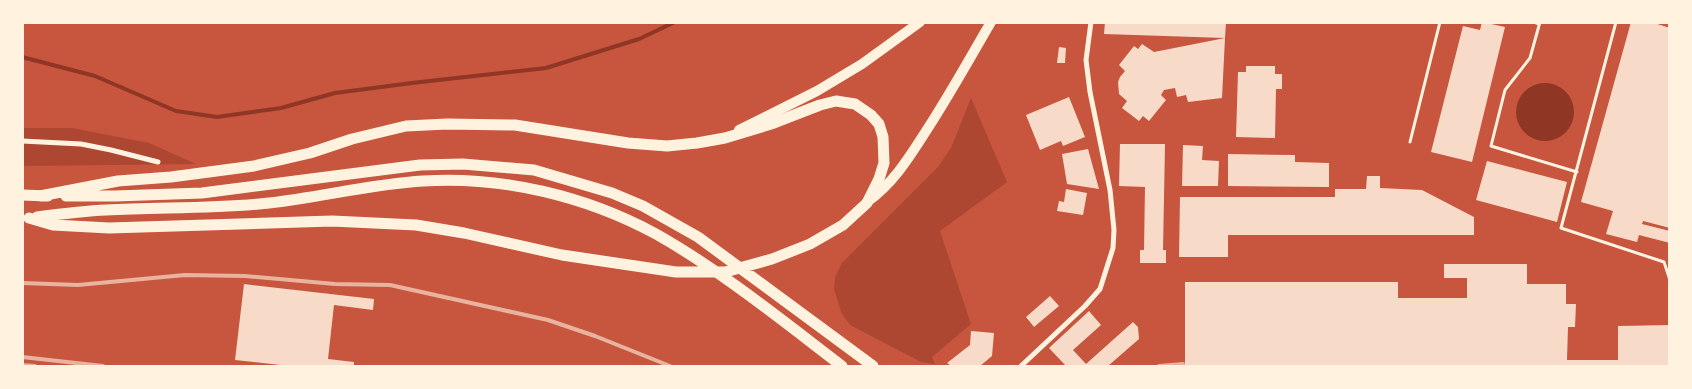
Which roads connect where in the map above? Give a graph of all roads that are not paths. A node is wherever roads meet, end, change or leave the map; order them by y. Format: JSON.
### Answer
{"nodes":[{"id":1,"x":920,"y":22,"type":"edge"},
{"id":2,"x":991,"y":22,"type":"edge"},
{"id":3,"x":1091,"y":22,"type":"edge"},
{"id":4,"x":1440,"y":22,"type":"edge"},
{"id":5,"x":1534,"y":22,"type":"edge"},
{"id":6,"x":1616,"y":22,"type":"edge"},
{"id":7,"x":1540,"y":23,"type":"edge"},
{"id":8,"x":725,"y":138,"type":"junction"},
{"id":9,"x":22,"y":141,"type":"edge"},
{"id":10,"x":1410,"y":142,"type":"dead end"},
{"id":11,"x":158,"y":162,"type":"dead end"},
{"id":12,"x":1577,"y":172,"type":"junction"},
{"id":13,"x":22,"y":195,"type":"edge"},
{"id":14,"x":40,"y":196,"type":"junction"},
{"id":15,"x":867,"y":203,"type":"junction"},
{"id":16,"x":26,"y":218,"type":"edge"},
{"id":17,"x":1670,"y":280,"type":"edge"},
{"id":18,"x":842,"y":366,"type":"edge"},
{"id":19,"x":873,"y":366,"type":"edge"},
{"id":20,"x":1021,"y":366,"type":"edge"}],
"edges":[{"from":1,"to":8,"type":"highway"},
{"from":2,"to":15,"type":"highway"},
{"from":3,"to":20,"type":"street"},
{"from":4,"to":10,"type":"lane"},
{"from":5,"to":7,"type":"lane"},
{"from":6,"to":12,"type":"lane"},
{"from":7,"to":12,"type":"lane"},
{"from":8,"to":14,"type":"highway"},
{"from":8,"to":15,"type":"highway"},
{"from":9,"to":11,"type":"street"},
{"from":12,"to":17,"type":"lane"},
{"from":13,"to":14,"type":"highway"},
{"from":14,"to":19,"type":"highway"},
{"from":15,"to":16,"type":"highway"},
{"from":16,"to":18,"type":"highway"}]}
